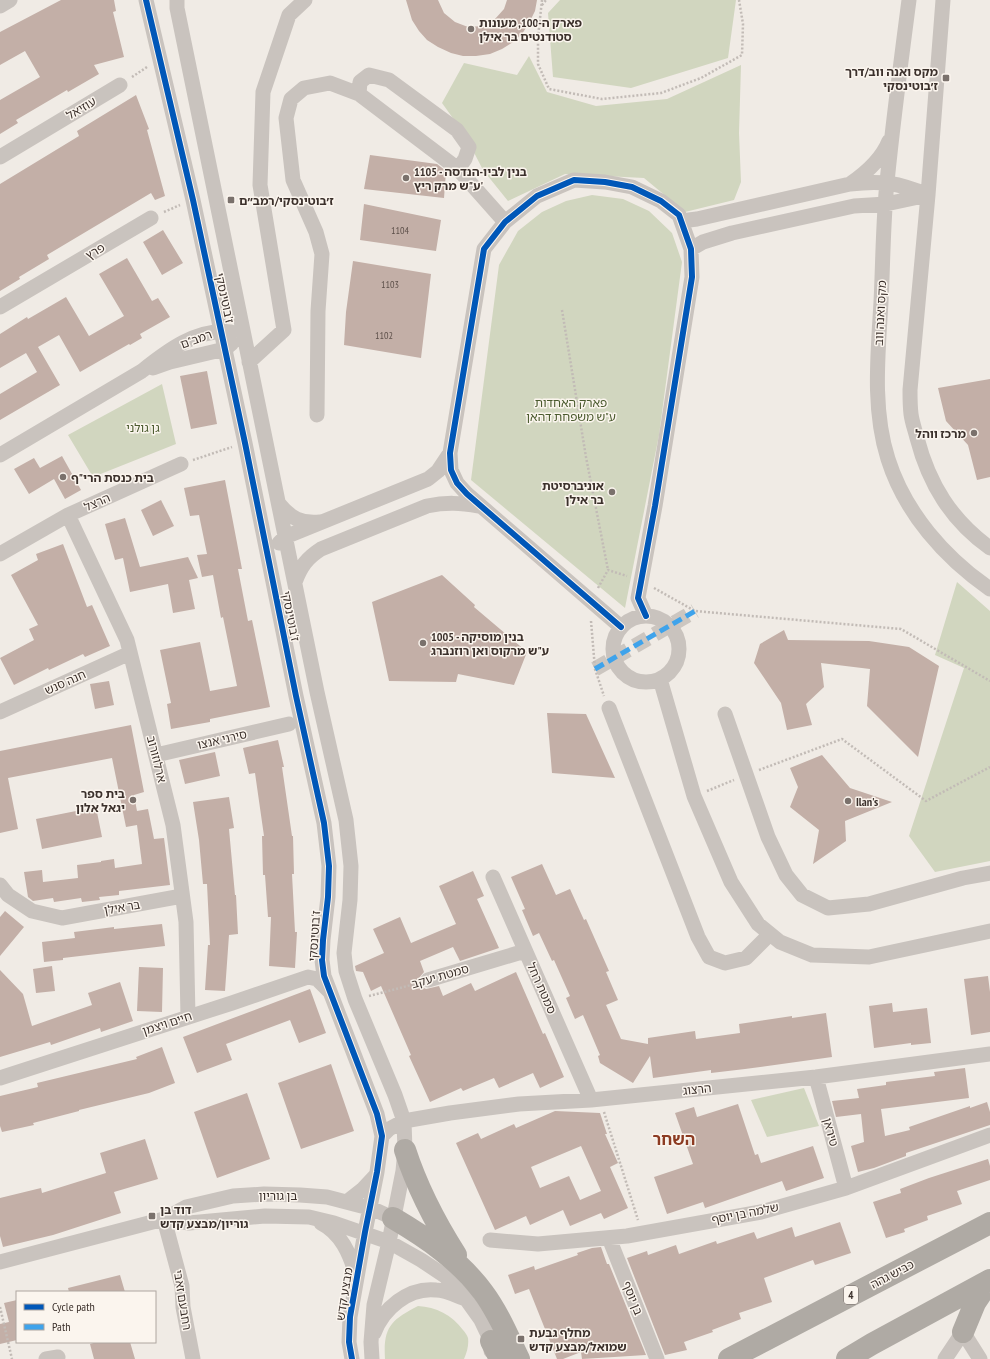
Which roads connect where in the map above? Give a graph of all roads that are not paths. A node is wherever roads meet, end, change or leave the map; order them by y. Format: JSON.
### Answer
{"nodes":[{"id":1,"x":10,"y":0,"type":"edge"},
{"id":2,"x":146,"y":0,"type":"edge"},
{"id":3,"x":177,"y":0,"type":"edge"},
{"id":4,"x":305,"y":0,"type":"edge"},
{"id":5,"x":909,"y":0,"type":"edge"},
{"id":6,"x":943,"y":0,"type":"edge"},
{"id":7,"x":0,"y":6,"type":"edge"},
{"id":8,"x":120,"y":86,"type":"road end"},
{"id":9,"x":359,"y":94,"type":"junction"},
{"id":10,"x":894,"y":127,"type":"junction"},
{"id":11,"x":0,"y":157,"type":"edge"},
{"id":12,"x":458,"y":169,"type":"junction"},
{"id":13,"x":887,"y":183,"type":"junction"},
{"id":14,"x":850,"y":184,"type":"junction"},
{"id":15,"x":928,"y":195,"type":"junction"},
{"id":16,"x":886,"y":204,"type":"junction"},
{"id":17,"x":151,"y":218,"type":"road end"},
{"id":18,"x":681,"y":221,"type":"junction"},
{"id":19,"x":505,"y":222,"type":"junction"},
{"id":20,"x":691,"y":250,"type":"junction"},
{"id":21,"x":0,"y":307,"type":"edge"},
{"id":22,"x":221,"y":331,"type":"junction"},
{"id":23,"x":244,"y":334,"type":"junction"},
{"id":24,"x":225,"y":349,"type":"junction"},
{"id":25,"x":249,"y":362,"type":"junction"},
{"id":26,"x":142,"y":371,"type":"junction"},
{"id":27,"x":317,"y":415,"type":"dead end"},
{"id":28,"x":450,"y":453,"type":"junction"},
{"id":29,"x":0,"y":455,"type":"edge"},
{"id":30,"x":181,"y":464,"type":"road end"},
{"id":31,"x":279,"y":504,"type":"junction"},
{"id":32,"x":479,"y":506,"type":"junction"},
{"id":33,"x":68,"y":515,"type":"junction"},
{"id":34,"x":325,"y":521,"type":"junction"},
{"id":35,"x":285,"y":537,"type":"junction"},
{"id":36,"x":2,"y":548,"type":"edge"},
{"id":37,"x":990,"y":548,"type":"edge"},
{"id":38,"x":268,"y":558,"type":"junction"},
{"id":39,"x":295,"y":582,"type":"junction"},
{"id":40,"x":990,"y":589,"type":"edge"},
{"id":41,"x":646,"y":616,"type":"junction"},
{"id":42,"x":621,"y":627,"type":"junction"},
{"id":43,"x":130,"y":653,"type":"junction"},
{"id":44,"x":660,"y":679,"type":"junction"},
{"id":45,"x":608,"y":708,"type":"road end"},
{"id":46,"x":0,"y":712,"type":"edge"},
{"id":47,"x":725,"y":714,"type":"dead end"},
{"id":48,"x":289,"y":724,"type":"dead end"},
{"id":49,"x":156,"y":755,"type":"junction"},
{"id":50,"x":990,"y":873,"type":"edge"},
{"id":51,"x":493,"y":876,"type":"dead end"},
{"id":52,"x":0,"y":886,"type":"edge"},
{"id":53,"x":182,"y":896,"type":"junction"},
{"id":54,"x":990,"y":930,"type":"edge"},
{"id":55,"x":770,"y":934,"type":"junction"},
{"id":56,"x":525,"y":952,"type":"junction"},
{"id":57,"x":428,"y":980,"type":"road end"},
{"id":58,"x":330,"y":992,"type":"junction"},
{"id":59,"x":188,"y":1017,"type":"junction"},
{"id":60,"x":990,"y":1054,"type":"edge"},
{"id":61,"x":816,"y":1077,"type":"junction"},
{"id":62,"x":0,"y":1078,"type":"edge"},
{"id":63,"x":595,"y":1099,"type":"junction"},
{"id":64,"x":404,"y":1121,"type":"junction"},
{"id":65,"x":990,"y":1134,"type":"edge"},
{"id":66,"x":382,"y":1136,"type":"junction"},
{"id":67,"x":405,"y":1150,"type":"junction"},
{"id":68,"x":377,"y":1172,"type":"junction"},
{"id":69,"x":846,"y":1188,"type":"junction"},
{"id":70,"x":348,"y":1201,"type":"junction"},
{"id":71,"x":369,"y":1208,"type":"junction"},
{"id":72,"x":309,"y":1217,"type":"junction"},
{"id":73,"x":393,"y":1218,"type":"junction"},
{"id":74,"x":164,"y":1219,"type":"junction"},
{"id":75,"x":990,"y":1223,"type":"edge"},
{"id":76,"x":365,"y":1232,"type":"junction"},
{"id":77,"x":609,"y":1238,"type":"junction"},
{"id":78,"x":490,"y":1240,"type":"dead end"},
{"id":79,"x":389,"y":1242,"type":"junction"},
{"id":80,"x":0,"y":1262,"type":"edge"},
{"id":81,"x":357,"y":1277,"type":"junction"},
{"id":82,"x":990,"y":1280,"type":"edge"},
{"id":83,"x":470,"y":1290,"type":"junction"},
{"id":84,"x":963,"y":1332,"type":"junction"},
{"id":85,"x":371,"y":1342,"type":"junction"},
{"id":86,"x":493,"y":1353,"type":"edge"},
{"id":87,"x":193,"y":1359,"type":"edge"},
{"id":88,"x":352,"y":1359,"type":"edge"},
{"id":89,"x":372,"y":1359,"type":"edge"},
{"id":90,"x":519,"y":1359,"type":"edge"},
{"id":91,"x":657,"y":1359,"type":"edge"},
{"id":92,"x":729,"y":1359,"type":"edge"},
{"id":93,"x":847,"y":1359,"type":"edge"},
{"id":94,"x":945,"y":1359,"type":"edge"},
{"id":95,"x":980,"y":1359,"type":"edge"}],
"edges":[{"from":1,"to":7,"type":"street"},
{"from":2,"to":22,"type":"street","name":"ז'בוטינסקי"},
{"from":3,"to":23,"type":"street","name":"ז'בוטינסקי"},
{"from":4,"to":25,"type":"street"},
{"from":5,"to":10,"type":"street","name":"מקס ואנה ווב"},
{"from":6,"to":15,"type":"street"},
{"from":8,"to":11,"type":"street","name":"עוזיאל"},
{"from":9,"to":12,"type":"street"},
{"from":9,"to":12,"type":"street"},
{"from":9,"to":27,"type":"street"},
{"from":10,"to":13,"type":"street","name":"מקס ואנה ווב"},
{"from":10,"to":14,"type":"street"},
{"from":12,"to":19,"type":"street"},
{"from":13,"to":14,"type":"street"},
{"from":13,"to":15,"type":"street"},
{"from":13,"to":16,"type":"street","name":"מקס ואנה ווב"},
{"from":14,"to":18,"type":"street"},
{"from":15,"to":16,"type":"street"},
{"from":15,"to":37,"type":"street"},
{"from":16,"to":20,"type":"street"},
{"from":16,"to":40,"type":"street","name":"מקס ואנה ווב"},
{"from":17,"to":21,"type":"street","name":"פרץ"},
{"from":18,"to":19,"type":"street"},
{"from":18,"to":20,"type":"street"},
{"from":19,"to":28,"type":"street"},
{"from":20,"to":41,"type":"street"},
{"from":22,"to":23,"type":"street","name":"רמב\"ם"},
{"from":22,"to":24,"type":"street","name":"ז'בוטינסקי"},
{"from":22,"to":26,"type":"street","name":"רמב\"ם"},
{"from":23,"to":24,"type":"street","name":"רמב\"ם"},
{"from":23,"to":25,"type":"street","name":"ז'בוטינסקי"},
{"from":24,"to":26,"type":"street","name":"רמב\"ם"},
{"from":24,"to":38,"type":"street","name":"ז'בוטינסקי"},
{"from":25,"to":31,"type":"street","name":"ז'בוטינסקי"},
{"from":26,"to":29,"type":"street","name":"רמב\"ם"},
{"from":28,"to":32,"type":"street"},
{"from":28,"to":34,"type":"street"},
{"from":30,"to":33,"type":"street","name":"הרצל"},
{"from":31,"to":34,"type":"street"},
{"from":31,"to":35,"type":"street","name":"ז'בוטינסקי"},
{"from":32,"to":39,"type":"street"},
{"from":32,"to":42,"type":"street"},
{"from":33,"to":36,"type":"street","name":"הרצל"},
{"from":33,"to":43,"type":"street","name":"ארלוזורוב"},
{"from":34,"to":35,"type":"street"},
{"from":35,"to":38,"type":"street"},
{"from":35,"to":39,"type":"street","name":"ז'בוטינסקי"},
{"from":38,"to":58,"type":"street","name":"ז'בוטינסקי"},
{"from":39,"to":64,"type":"street","name":"ז'בוטינסקי"},
{"from":41,"to":42,"type":"street"},
{"from":41,"to":44,"type":"street"},
{"from":42,"to":44,"type":"street"},
{"from":43,"to":46,"type":"street","name":"חנה סנש"},
{"from":43,"to":49,"type":"street","name":"ארלוזורוב"},
{"from":44,"to":55,"type":"street"},
{"from":45,"to":55,"type":"street"},
{"from":47,"to":50,"type":"street"},
{"from":48,"to":49,"type":"street","name":"סירני אנצו"},
{"from":49,"to":53,"type":"street","name":"ארלוזורוב"},
{"from":51,"to":56,"type":"street","name":"סמטת רחל"},
{"from":52,"to":53,"type":"street","name":"בר אילן"},
{"from":53,"to":59,"type":"street","name":"ארלוזורוב"},
{"from":54,"to":55,"type":"street"},
{"from":56,"to":57,"type":"street","name":"סמטת יעקב"},
{"from":56,"to":63,"type":"street","name":"סמטת רחל"},
{"from":58,"to":59,"type":"street","name":"חיים ויצמן"},
{"from":58,"to":66,"type":"street","name":"ז'בוטינסקי"},
{"from":59,"to":62,"type":"street","name":"חיים ויצמן"},
{"from":60,"to":61,"type":"street","name":"הרצוג"},
{"from":61,"to":63,"type":"street","name":"הרצוג"},
{"from":61,"to":69,"type":"street","name":"טיראן"},
{"from":63,"to":64,"type":"street","name":"הרצוג"},
{"from":64,"to":66,"type":"street"},
{"from":64,"to":67,"type":"street","name":"ז'בוטינסקי"},
{"from":65,"to":69,"type":"street","name":"שלמה בן יוסף"},
{"from":66,"to":68,"type":"street","name":"ז'בוטינסקי"},
{"from":67,"to":73,"type":"street","name":"ז'בוטינסקי"},
{"from":67,"to":83,"type":"highway"},
{"from":68,"to":70,"type":"street"},
{"from":68,"to":71,"type":"street","name":"ז'בוטינסקי"},
{"from":69,"to":77,"type":"street","name":"שלמה בן יוסף"},
{"from":70,"to":71,"type":"street","name":"בן גוריון"},
{"from":70,"to":74,"type":"street","name":"בן גוריון"},
{"from":71,"to":73,"type":"street","name":"בן גוריון"},
{"from":71,"to":76,"type":"street","name":"ז'בוטינסקי"},
{"from":72,"to":74,"type":"street","name":"בן גוריון"},
{"from":72,"to":76,"type":"street","name":"בן גוריון"},
{"from":72,"to":81,"type":"street"},
{"from":73,"to":79,"type":"street","name":"ז'בוטינסקי"},
{"from":73,"to":83,"type":"highway"},
{"from":74,"to":80,"type":"street","name":"בן גוריון"},
{"from":74,"to":87,"type":"street","name":"רחבעם זאבי"},
{"from":75,"to":92,"type":"highway","name":"כביש גהה","number":"4"},
{"from":76,"to":79,"type":"street","name":"בן גוריון"},
{"from":76,"to":81,"type":"street","name":"מבצע קדש"},
{"from":77,"to":78,"type":"street","name":"שלמה בן יוסף"},
{"from":77,"to":91,"type":"street","name":"בן יוסף"},
{"from":79,"to":83,"type":"street","name":"בן גוריון"},
{"from":79,"to":85,"type":"street"},
{"from":81,"to":88,"type":"street","name":"מבצע קדש"},
{"from":82,"to":84,"type":"highway"},
{"from":82,"to":93,"type":"highway"},
{"from":83,"to":85,"type":"street"},
{"from":83,"to":86,"type":"street","name":"בן גוריון"},
{"from":83,"to":90,"type":"highway"},
{"from":84,"to":94,"type":"street"},
{"from":84,"to":95,"type":"street"},
{"from":85,"to":89,"type":"street"}]}
